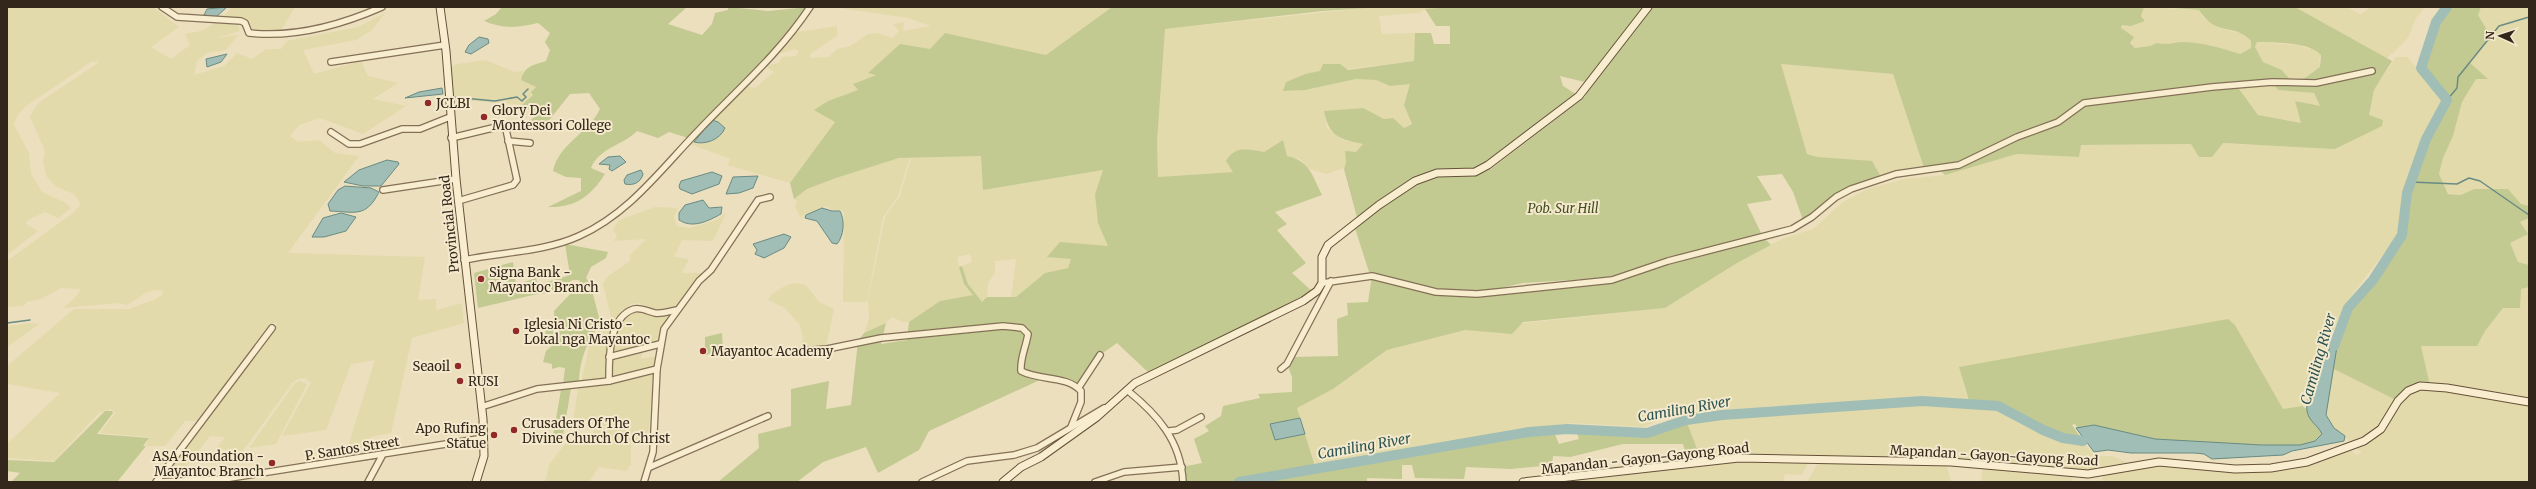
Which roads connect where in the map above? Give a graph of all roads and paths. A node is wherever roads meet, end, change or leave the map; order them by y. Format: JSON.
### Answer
{"nodes":[{"id":1,"x":162,"y":7,"type":"edge"},
{"id":2,"x":382,"y":7,"type":"edge"},
{"id":3,"x":440,"y":7,"type":"edge"},
{"id":4,"x":810,"y":7,"type":"edge"},
{"id":5,"x":1648,"y":7,"type":"edge"},
{"id":6,"x":445,"y":45,"type":"junction"},
{"id":7,"x":331,"y":62,"type":"dead end"},
{"id":8,"x":2372,"y":71,"type":"dead end"},
{"id":9,"x":450,"y":117,"type":"junction"},
{"id":10,"x":331,"y":132,"type":"dead end"},
{"id":11,"x":452,"y":138,"type":"junction"},
{"id":12,"x":508,"y":141,"type":"junction"},
{"id":13,"x":530,"y":143,"type":"dead end"},
{"id":14,"x":456,"y":179,"type":"junction"},
{"id":15,"x":383,"y":190,"type":"dead end"},
{"id":16,"x":770,"y":197,"type":"dead end"},
{"id":17,"x":458,"y":201,"type":"junction"},
{"id":18,"x":464,"y":260,"type":"junction"},
{"id":19,"x":1331,"y":281,"type":"junction"},
{"id":20,"x":1322,"y":283,"type":"junction"},
{"id":21,"x":677,"y":310,"type":"junction"},
{"id":22,"x":272,"y":328,"type":"dead end"},
{"id":23,"x":660,"y":344,"type":"junction"},
{"id":24,"x":801,"y":351,"type":"dead end"},
{"id":25,"x":1100,"y":355,"type":"dead end"},
{"id":26,"x":609,"y":357,"type":"junction"},
{"id":27,"x":657,"y":369,"type":"junction"},
{"id":28,"x":1281,"y":369,"type":"dead end"},
{"id":29,"x":609,"y":381,"type":"junction"},
{"id":30,"x":1079,"y":387,"type":"junction"},
{"id":31,"x":1127,"y":390,"type":"junction"},
{"id":32,"x":2529,"y":402,"type":"edge"},
{"id":33,"x":1111,"y":404,"type":"junction"},
{"id":34,"x":481,"y":407,"type":"junction"},
{"id":35,"x":768,"y":416,"type":"dead end"},
{"id":36,"x":1201,"y":417,"type":"dead end"},
{"id":37,"x":1071,"y":427,"type":"junction"},
{"id":38,"x":1169,"y":431,"type":"junction"},
{"id":39,"x":484,"y":438,"type":"junction"},
{"id":40,"x":382,"y":456,"type":"junction"},
{"id":41,"x":650,"y":467,"type":"junction"},
{"id":42,"x":1182,"y":467,"type":"junction"},
{"id":43,"x":223,"y":481,"type":"edge"},
{"id":44,"x":156,"y":482,"type":"edge"},
{"id":45,"x":368,"y":482,"type":"edge"},
{"id":46,"x":476,"y":482,"type":"edge"},
{"id":47,"x":644,"y":482,"type":"edge"},
{"id":48,"x":922,"y":482,"type":"edge"},
{"id":49,"x":1003,"y":482,"type":"edge"},
{"id":50,"x":1095,"y":482,"type":"edge"},
{"id":51,"x":1183,"y":482,"type":"edge"},
{"id":52,"x":1524,"y":482,"type":"edge"}],
"edges":[{"from":1,"to":2,"type":"street"},
{"from":3,"to":6,"type":"main road","name":"Provincial Road"},
{"from":4,"to":18,"type":"street"},
{"from":5,"to":20,"type":"main road"},
{"from":6,"to":7,"type":"street"},
{"from":6,"to":9,"type":"main road","name":"Provincial Road"},
{"from":8,"to":19,"type":"street"},
{"from":9,"to":10,"type":"street"},
{"from":9,"to":11,"type":"main road","name":"Provincial Road"},
{"from":11,"to":12,"type":"street"},
{"from":11,"to":14,"type":"main road","name":"Provincial Road"},
{"from":12,"to":13,"type":"street"},
{"from":12,"to":17,"type":"street"},
{"from":14,"to":15,"type":"street"},
{"from":14,"to":17,"type":"main road","name":"Provincial Road"},
{"from":16,"to":21,"type":"street"},
{"from":17,"to":18,"type":"main road","name":"Provincial Road"},
{"from":18,"to":34,"type":"main road","name":"Provincial Road"},
{"from":19,"to":20,"type":"street"},
{"from":19,"to":28,"type":"street"},
{"from":20,"to":31,"type":"main road"},
{"from":21,"to":23,"type":"street"},
{"from":21,"to":26,"type":"street"},
{"from":22,"to":44,"type":"street"},
{"from":23,"to":26,"type":"street"},
{"from":23,"to":27,"type":"street"},
{"from":24,"to":30,"type":"street"},
{"from":25,"to":30,"type":"street"},
{"from":26,"to":29,"type":"street"},
{"from":27,"to":29,"type":"street"},
{"from":27,"to":41,"type":"street"},
{"from":29,"to":34,"type":"street"},
{"from":30,"to":37,"type":"street"},
{"from":31,"to":33,"type":"main road"},
{"from":31,"to":38,"type":"street"},
{"from":32,"to":52,"type":"main road","name":"Mapandan - Gayon-Gayong Road"},
{"from":33,"to":37,"type":"street"},
{"from":33,"to":49,"type":"main road"},
{"from":34,"to":39,"type":"main road","name":"Provincial Road"},
{"from":35,"to":41,"type":"street"},
{"from":36,"to":38,"type":"street"},
{"from":37,"to":48,"type":"street"},
{"from":38,"to":42,"type":"street"},
{"from":39,"to":40,"type":"street","name":"P. Santos Street"},
{"from":39,"to":46,"type":"main road","name":"Provincial Road"},
{"from":40,"to":43,"type":"street","name":"P. Santos Street"},
{"from":40,"to":45,"type":"street"},
{"from":41,"to":47,"type":"street"},
{"from":42,"to":50,"type":"street"},
{"from":42,"to":51,"type":"street"},
{"from":43,"to":44,"type":"street","name":"P. Santos Street"}]}
